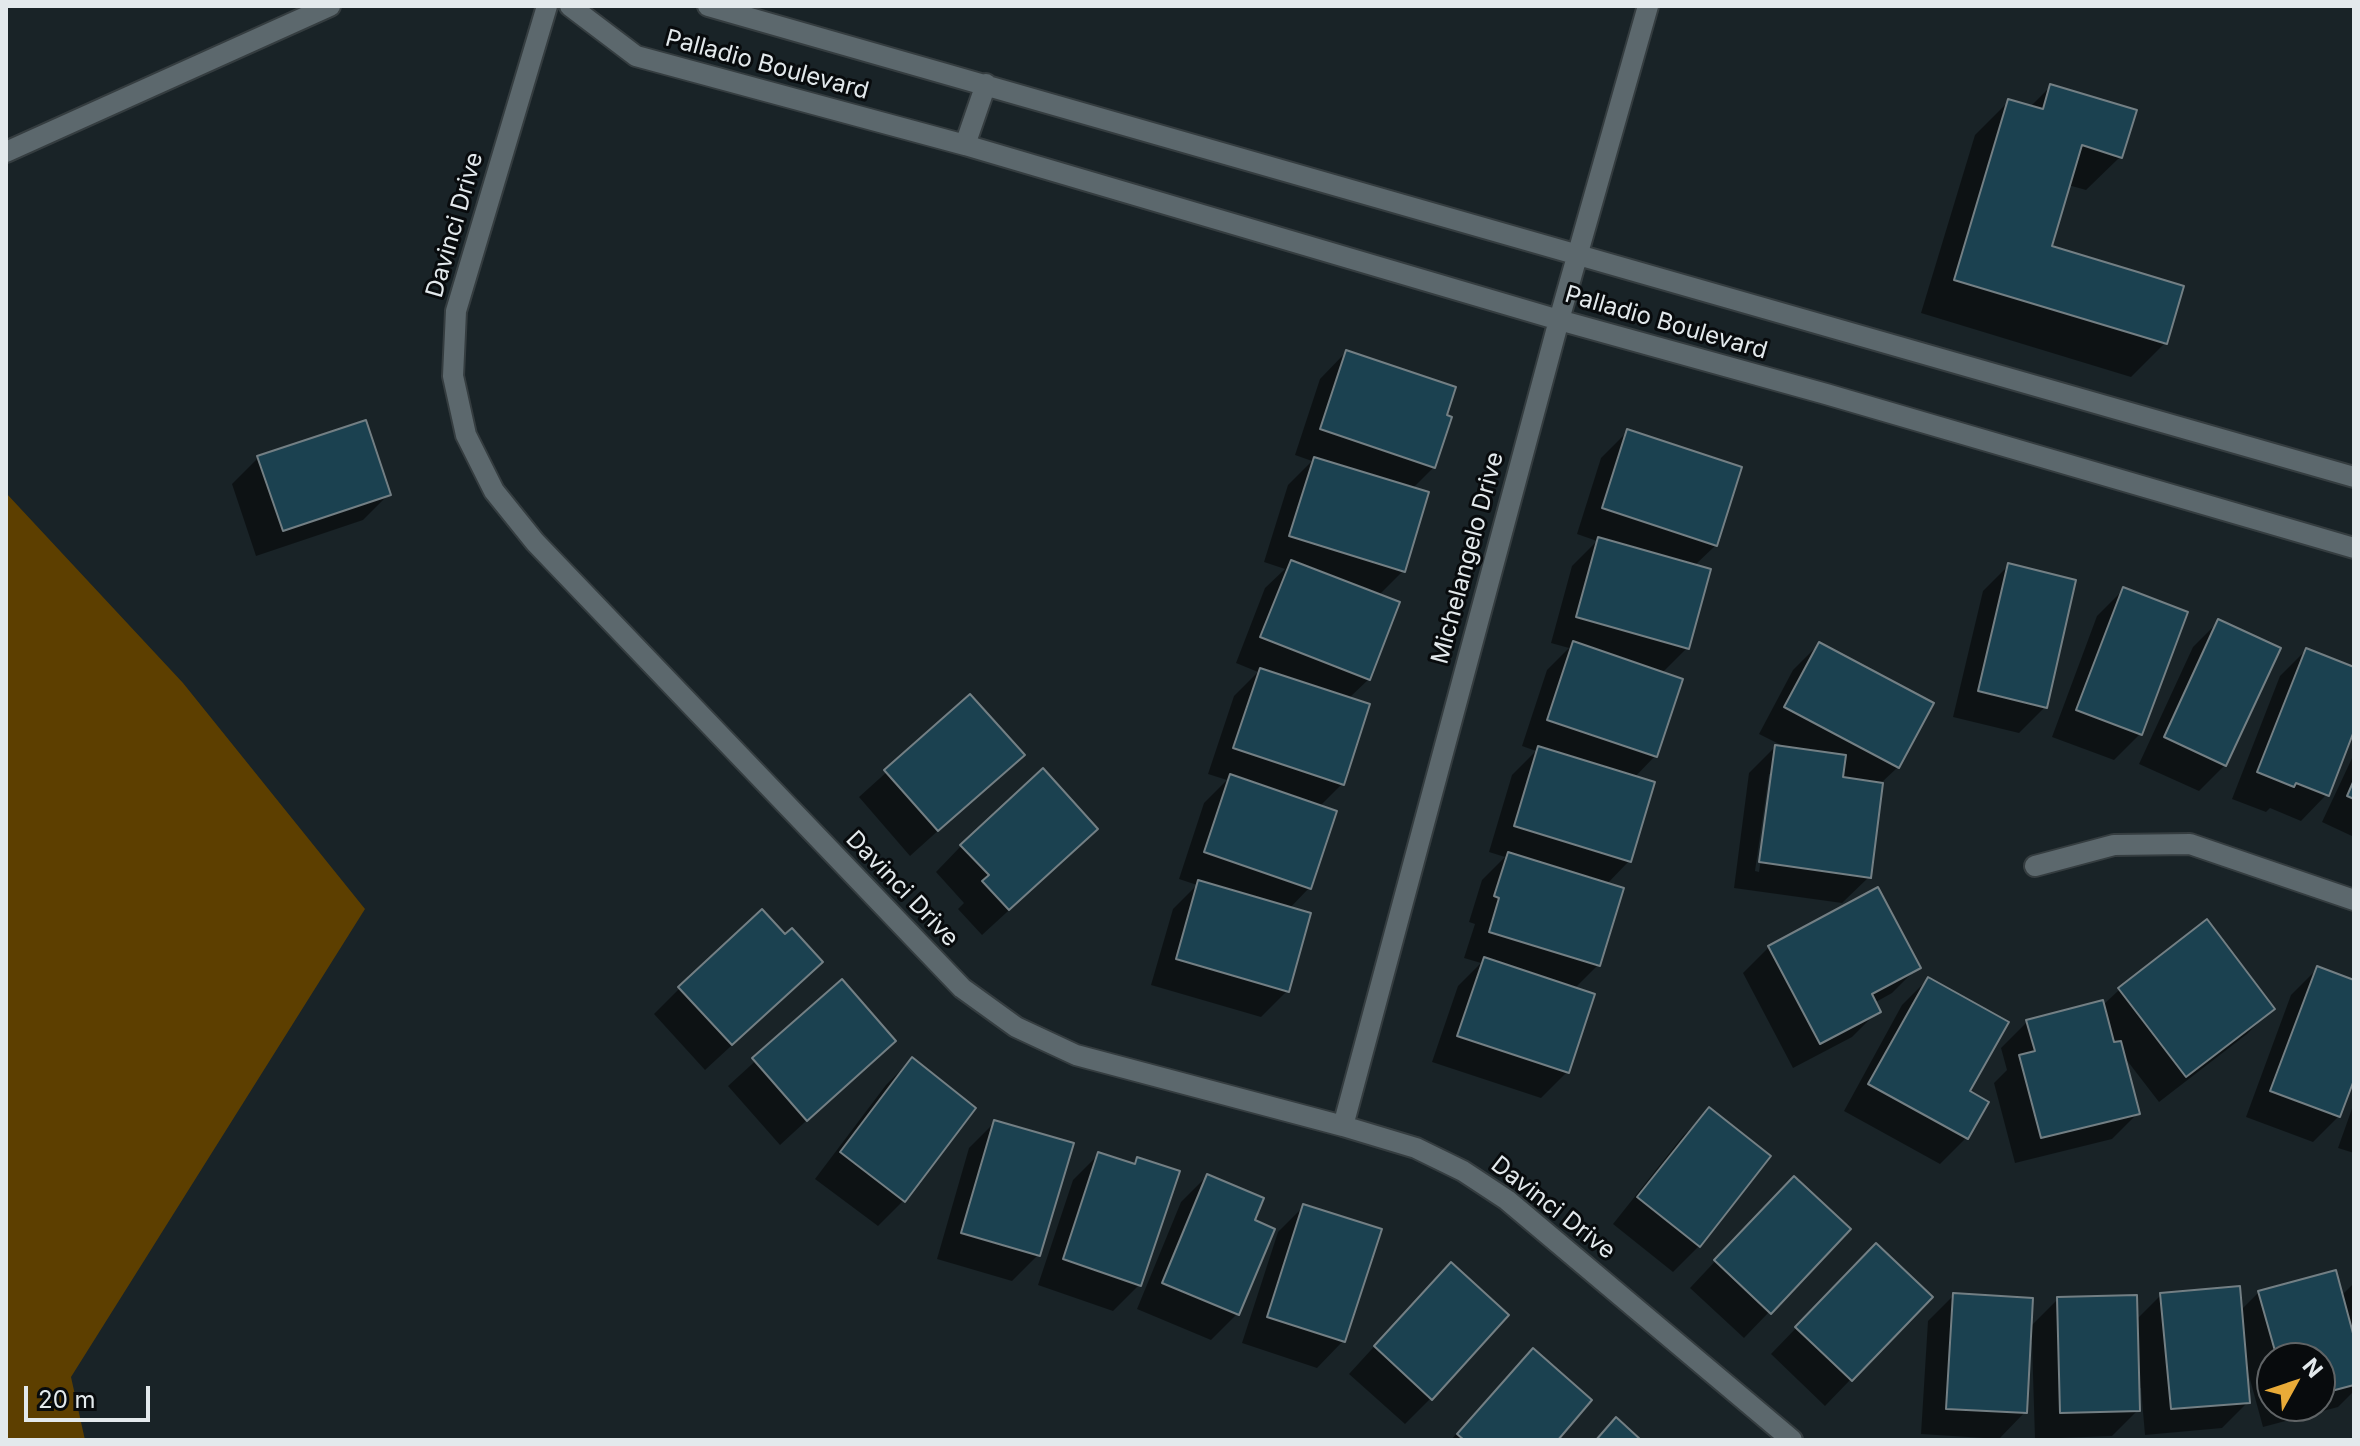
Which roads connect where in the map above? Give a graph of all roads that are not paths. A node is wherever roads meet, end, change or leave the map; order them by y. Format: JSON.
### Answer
{"nodes":[{"id":1,"x":330,"y":6,"type":"edge"},
{"id":2,"x":547,"y":6,"type":"edge"},
{"id":3,"x":570,"y":6,"type":"edge"},
{"id":4,"x":708,"y":6,"type":"edge"},
{"id":5,"x":1648,"y":6,"type":"edge"},
{"id":6,"x":986,"y":84,"type":"junction"},
{"id":7,"x":965,"y":145,"type":"junction"},
{"id":8,"x":6,"y":152,"type":"edge"},
{"id":9,"x":1578,"y":256,"type":"junction"},
{"id":10,"x":1559,"y":320,"type":"junction"},
{"id":11,"x":2354,"y":477,"type":"edge"},
{"id":12,"x":2354,"y":548,"type":"edge"},
{"id":13,"x":2035,"y":866,"type":"dead end"},
{"id":14,"x":2354,"y":900,"type":"edge"},
{"id":15,"x":1343,"y":1126,"type":"junction"},
{"id":16,"x":1792,"y":1440,"type":"edge"}],
"edges":[{"from":1,"to":8,"type":"street"},
{"from":2,"to":15,"type":"street","name":"Davinci Drive"},
{"from":3,"to":7,"type":"street","name":"Palladio Boulevard"},
{"from":4,"to":6,"type":"street","name":"Palladio Boulevard"},
{"from":5,"to":9,"type":"street","name":"Michelangelo Drive"},
{"from":6,"to":7,"type":"street"},
{"from":6,"to":9,"type":"street","name":"Palladio Boulevard"},
{"from":7,"to":10,"type":"street","name":"Palladio Boulevard"},
{"from":9,"to":10,"type":"street","name":"Michelangelo Drive"},
{"from":9,"to":11,"type":"street","name":"Palladio Boulevard"},
{"from":10,"to":12,"type":"street","name":"Palladio Boulevard"},
{"from":10,"to":15,"type":"street","name":"Michelangelo Drive"},
{"from":13,"to":14,"type":"street"},
{"from":15,"to":16,"type":"street","name":"Davinci Drive"}]}
